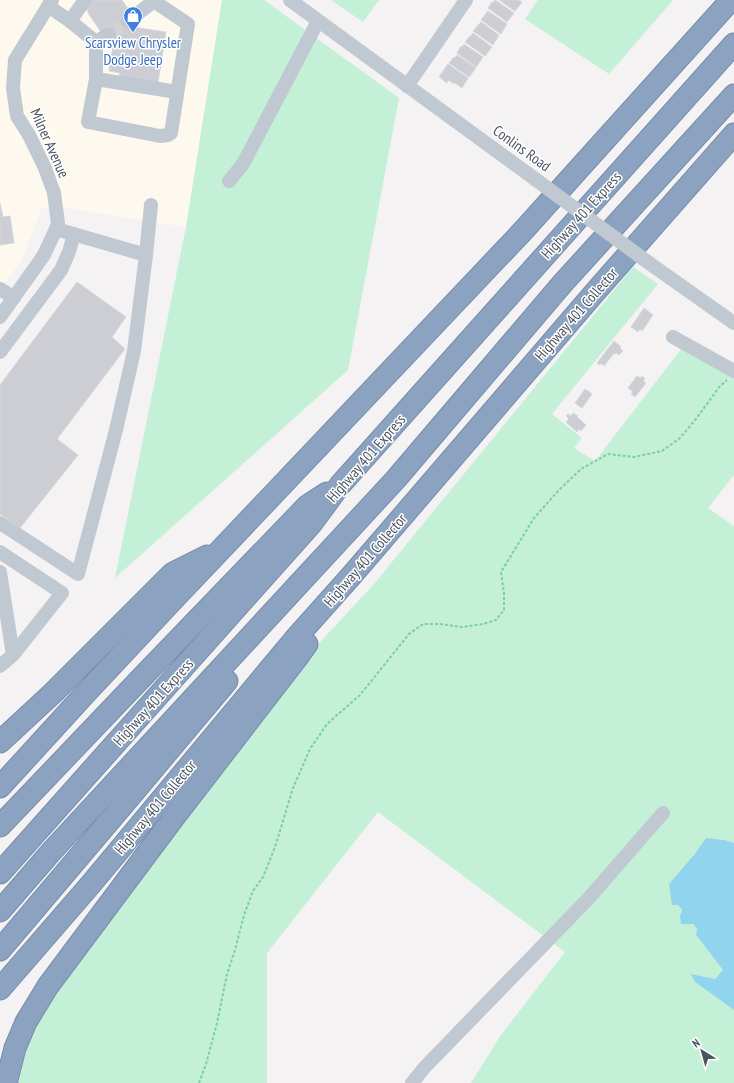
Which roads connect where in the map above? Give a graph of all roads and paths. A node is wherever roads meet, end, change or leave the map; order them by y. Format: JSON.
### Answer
{"nodes":[{"id":1,"x":85,"y":0,"type":"edge"},
{"id":2,"x":290,"y":0,"type":"edge"},
{"id":3,"x":466,"y":0,"type":"edge"},
{"id":4,"x":731,"y":0,"type":"edge"},
{"id":5,"x":153,"y":1,"type":"edge"},
{"id":6,"x":50,"y":3,"type":"edge"},
{"id":7,"x":128,"y":20,"type":"tunnel mouth"},
{"id":8,"x":70,"y":21,"type":"junction"},
{"id":9,"x":318,"y":21,"type":"junction"},
{"id":10,"x":109,"y":34,"type":"tunnel mouth"},
{"id":11,"x":96,"y":42,"type":"junction"},
{"id":12,"x":734,"y":44,"type":"edge"},
{"id":13,"x":96,"y":79,"type":"junction"},
{"id":14,"x":407,"y":86,"type":"junction"},
{"id":15,"x":177,"y":92,"type":"junction"},
{"id":16,"x":734,"y":95,"type":"edge"},
{"id":17,"x":734,"y":134,"type":"edge"},
{"id":18,"x":229,"y":181,"type":"dead end"},
{"id":19,"x":151,"y":205,"type":"dead end"},
{"id":20,"x":56,"y":229,"type":"junction"},
{"id":21,"x":74,"y":234,"type":"junction"},
{"id":22,"x":146,"y":255,"type":"junction"},
{"id":23,"x":0,"y":289,"type":"edge"},
{"id":24,"x":14,"y":298,"type":"junction"},
{"id":25,"x":0,"y":317,"type":"edge"},
{"id":26,"x":734,"y":323,"type":"edge"},
{"id":27,"x":673,"y":336,"type":"dead end"},
{"id":28,"x":0,"y":352,"type":"edge"},
{"id":29,"x":732,"y":375,"type":"edge"},
{"id":30,"x":396,"y":479,"type":"junction"},
{"id":31,"x":340,"y":485,"type":"junction"},
{"id":32,"x":0,"y":523,"type":"edge"},
{"id":33,"x":220,"y":550,"type":"junction"},
{"id":34,"x":0,"y":552,"type":"edge"},
{"id":35,"x":0,"y":572,"type":"edge"},
{"id":36,"x":352,"y":575,"type":"junction"},
{"id":37,"x":13,"y":655,"type":"junction"},
{"id":38,"x":0,"y":666,"type":"edge"},
{"id":39,"x":0,"y":742,"type":"edge"},
{"id":40,"x":0,"y":787,"type":"edge"},
{"id":41,"x":663,"y":813,"type":"dead end"},
{"id":42,"x":0,"y":826,"type":"edge"},
{"id":43,"x":0,"y":873,"type":"edge"},
{"id":44,"x":0,"y":911,"type":"edge"},
{"id":45,"x":0,"y":950,"type":"edge"},
{"id":46,"x":0,"y":989,"type":"edge"},
{"id":47,"x":7,"y":1083,"type":"edge"},
{"id":48,"x":199,"y":1083,"type":"edge"},
{"id":49,"x":412,"y":1083,"type":"edge"}],
"edges":[{"from":1,"to":8,"type":"street"},
{"from":2,"to":9,"type":"street","name":"Conlins Road"},
{"from":3,"to":14,"type":"street"},
{"from":4,"to":33,"type":"highway"},
{"from":5,"to":7,"type":"street"},
{"from":5,"to":15,"type":"street"},
{"from":6,"to":8,"type":"street"},
{"from":6,"to":20,"type":"street","name":"Milner Avenue"},
{"from":8,"to":11,"type":"street"},
{"from":9,"to":14,"type":"street","name":"Conlins Road"},
{"from":9,"to":18,"type":"street"},
{"from":10,"to":11,"type":"street"},
{"from":11,"to":13,"type":"street"},
{"from":12,"to":31,"type":"highway","name":"Highway 401 Express"},
{"from":13,"to":15,"type":"street"},
{"from":13,"to":15,"type":"street"},
{"from":14,"to":26,"type":"street","name":"Conlins Road","bridge":true},
{"from":16,"to":30,"type":"highway","name":"Highway 401 Express"},
{"from":17,"to":36,"type":"highway","name":"Highway 401 Collector"},
{"from":19,"to":22,"type":"street"},
{"from":20,"to":21,"type":"street"},
{"from":20,"to":24,"type":"street","name":"Milner Avenue"},
{"from":21,"to":22,"type":"street"},
{"from":21,"to":28,"type":"street"},
{"from":22,"to":32,"type":"street"},
{"from":23,"to":24,"type":"street"},
{"from":24,"to":25,"type":"street","name":"Milner Avenue"},
{"from":27,"to":29,"type":"street"},
{"from":29,"to":48,"type":"path"},
{"from":30,"to":44,"type":"highway","name":"Highway 401 Express"},
{"from":30,"to":45,"type":"highway"},
{"from":31,"to":42,"type":"highway"},
{"from":31,"to":43,"type":"highway","name":"Highway 401 Express"},
{"from":33,"to":39,"type":"highway"},
{"from":33,"to":40,"type":"highway"},
{"from":34,"to":37,"type":"street"},
{"from":35,"to":37,"type":"street"},
{"from":36,"to":46,"type":"highway","name":"Highway 401 Collector"},
{"from":36,"to":47,"type":"highway"},
{"from":37,"to":38,"type":"street"},
{"from":41,"to":49,"type":"street"}]}
